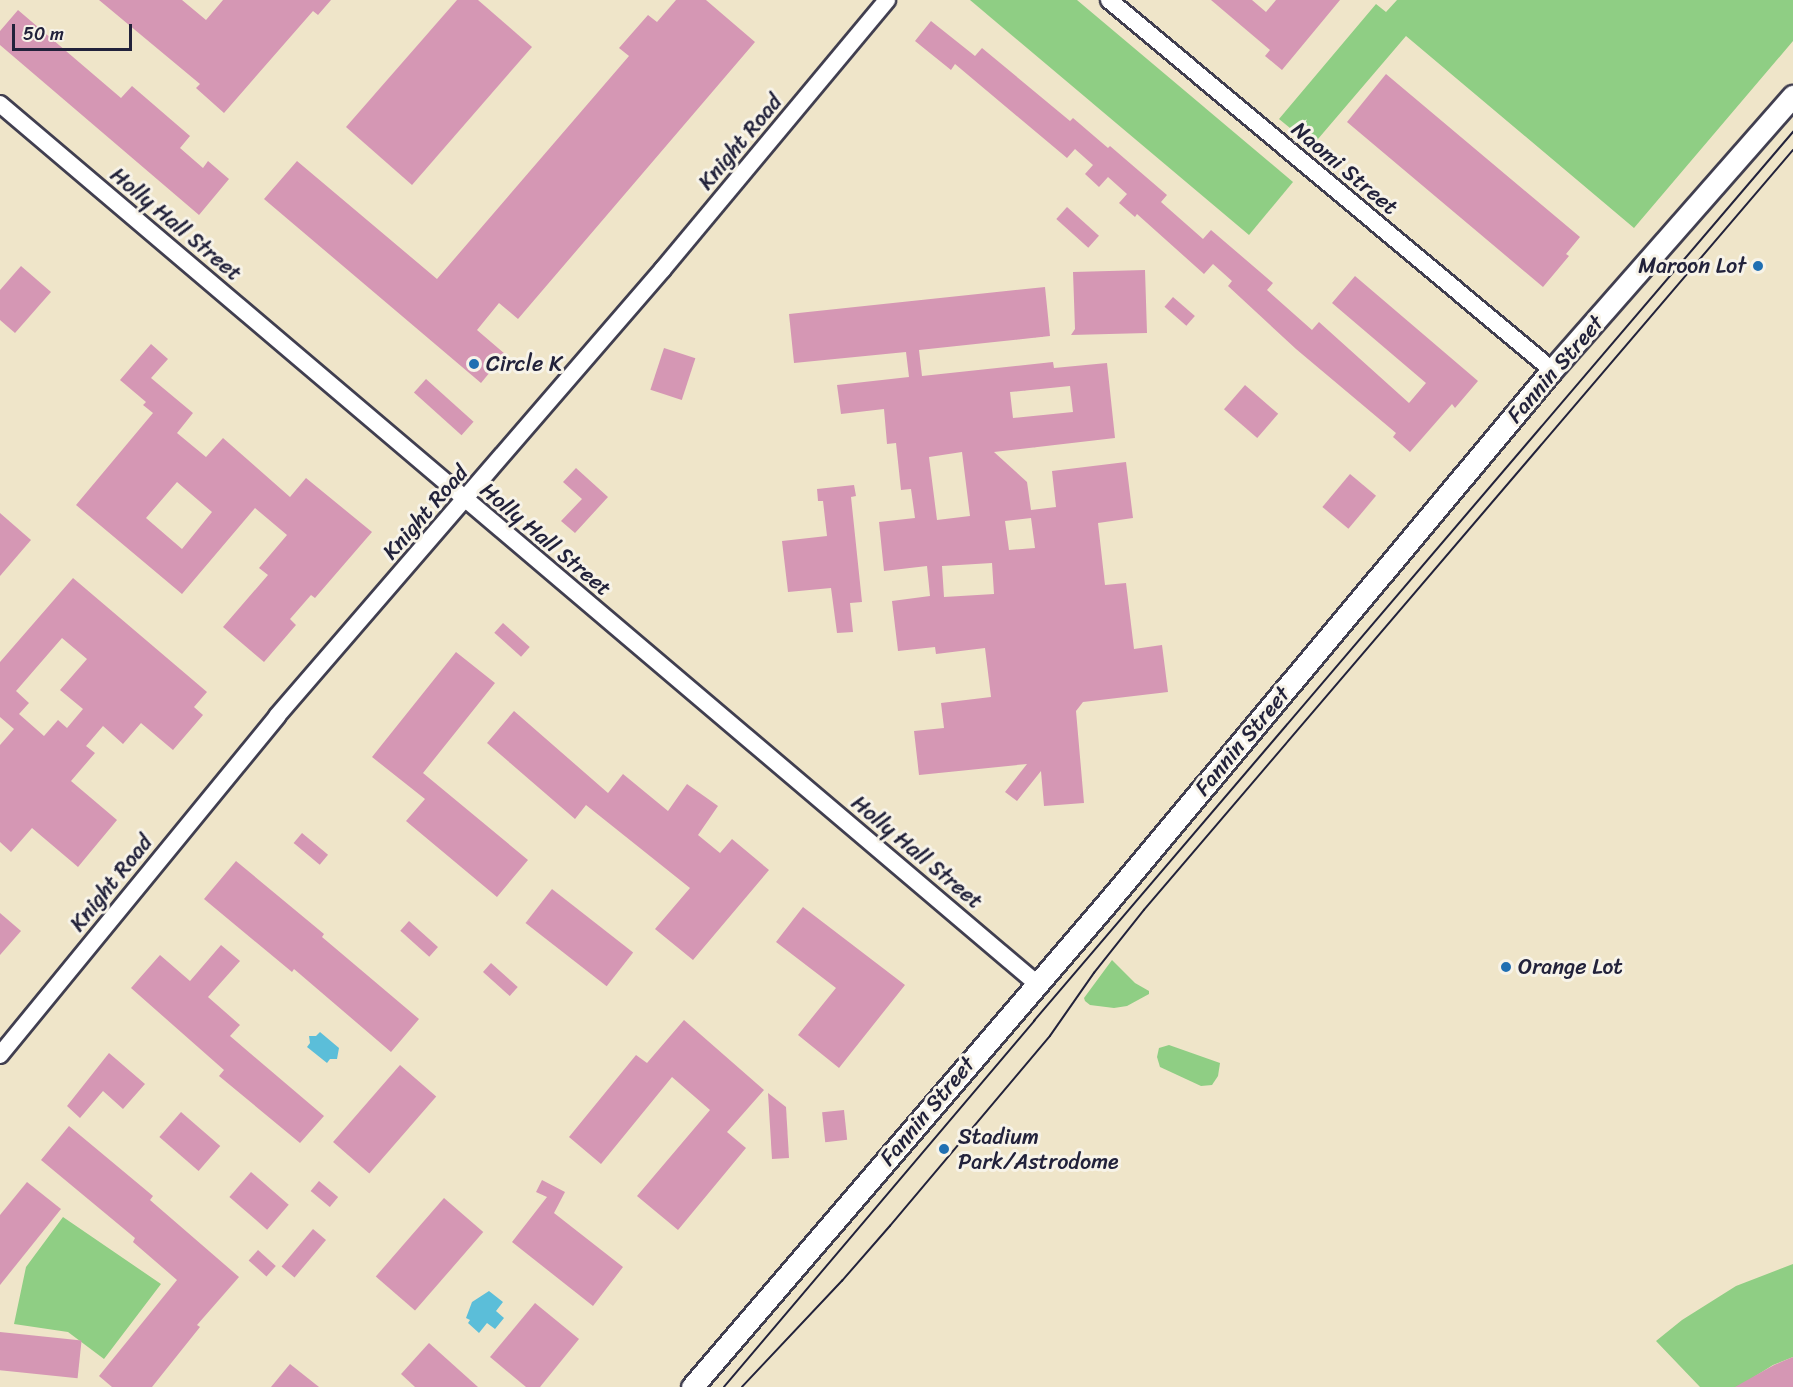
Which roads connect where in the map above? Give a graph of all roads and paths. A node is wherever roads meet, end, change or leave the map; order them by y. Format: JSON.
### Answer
{"nodes":[{"id":1,"x":887,"y":0,"type":"edge"},
{"id":2,"x":1109,"y":0,"type":"edge"},
{"id":3,"x":1793,"y":96,"type":"edge"},
{"id":4,"x":0,"y":104,"type":"edge"},
{"id":5,"x":1552,"y":370,"type":"junction"},
{"id":6,"x":466,"y":500,"type":"junction"},
{"id":7,"x":1036,"y":983,"type":"junction"},
{"id":8,"x":0,"y":1055,"type":"edge"},
{"id":9,"x":692,"y":1387,"type":"edge"}],
"edges":[{"from":1,"to":6,"type":"street","name":"Knight Road"},
{"from":2,"to":5,"type":"street","name":"Naomi Street"},
{"from":3,"to":5,"type":"main road","name":"Fannin Street"},
{"from":4,"to":6,"type":"street","name":"Holly Hall Street"},
{"from":5,"to":7,"type":"main road","name":"Fannin Street"},
{"from":6,"to":7,"type":"street","name":"Holly Hall Street"},
{"from":6,"to":8,"type":"street","name":"Knight Road"},
{"from":7,"to":9,"type":"main road","name":"Fannin Street"}]}
